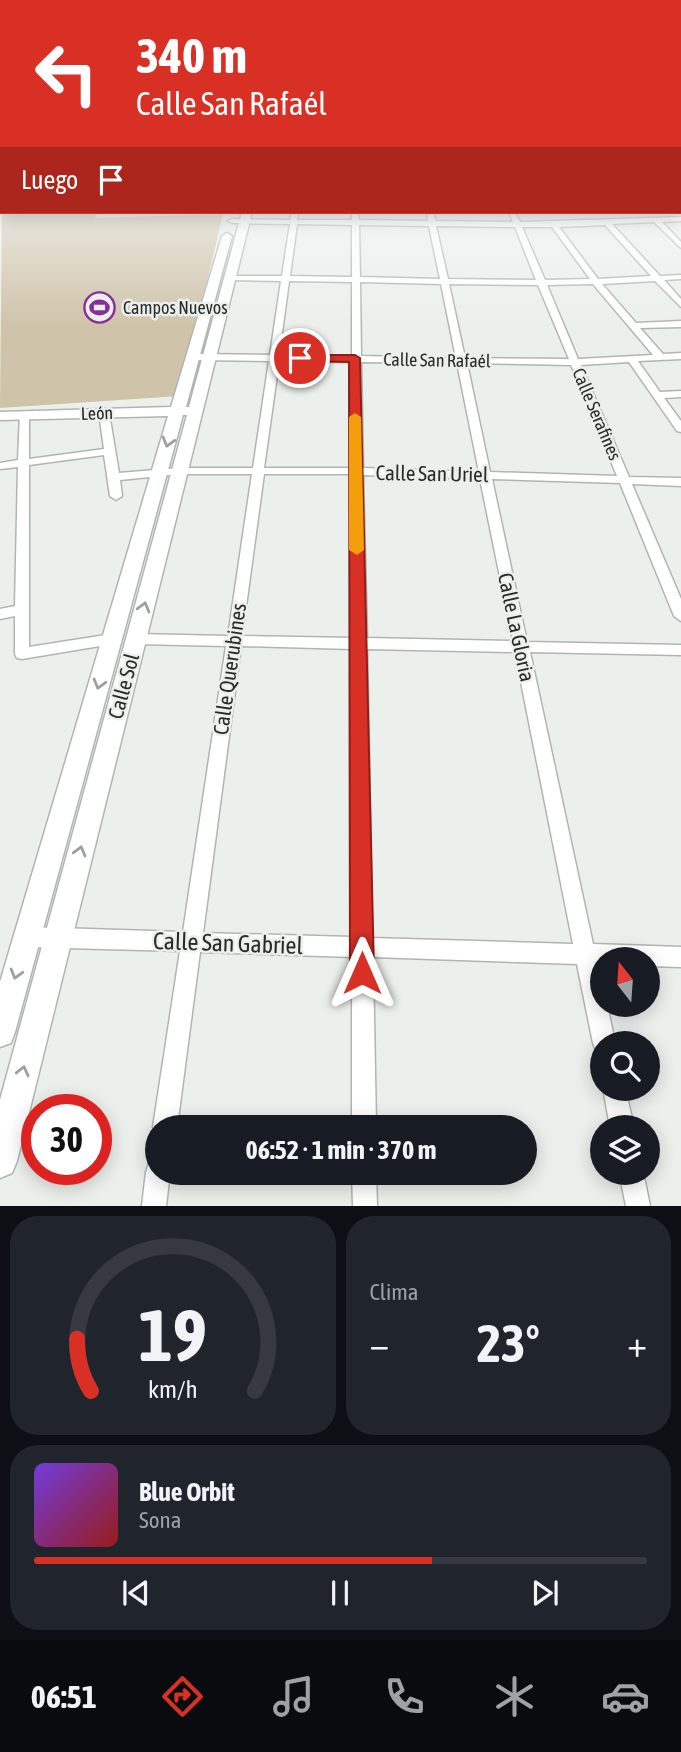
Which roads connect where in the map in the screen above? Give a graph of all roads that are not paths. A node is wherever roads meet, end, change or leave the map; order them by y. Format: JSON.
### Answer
{"nodes":[{"id":1,"x":514,"y":215,"type":"edge"},
{"id":2,"x":580,"y":215,"type":"edge"},
{"id":3,"x":239,"y":216,"type":"edge"},
{"id":4,"x":294,"y":216,"type":"edge"},
{"id":5,"x":355,"y":216,"type":"edge"},
{"id":6,"x":431,"y":217,"type":"edge"},
{"id":7,"x":681,"y":219,"type":"edge"},
{"id":8,"x":656,"y":220,"type":"junction"},
{"id":9,"x":606,"y":222,"type":"junction"},
{"id":10,"x":586,"y":223,"type":"junction"},
{"id":11,"x":518,"y":224,"type":"junction"},
{"id":12,"x":554,"y":225,"type":"junction"},
{"id":13,"x":681,"y":246,"type":"edge"},
{"id":14,"x":681,"y":277,"type":"edge"},
{"id":15,"x":230,"y":278,"type":"junction"},
{"id":16,"x":658,"y":278,"type":"junction"},
{"id":17,"x":284,"y":279,"type":"junction"},
{"id":18,"x":354,"y":280,"type":"junction"},
{"id":19,"x":445,"y":281,"type":"junction"},
{"id":20,"x":595,"y":281,"type":"junction"},
{"id":21,"x":542,"y":282,"type":"junction"},
{"id":22,"x":681,"y":304,"type":"edge"},
{"id":23,"x":681,"y":324,"type":"edge"},
{"id":24,"x":634,"y":326,"type":"junction"},
{"id":25,"x":681,"y":356,"type":"edge"},
{"id":26,"x":201,"y":357,"type":"junction"},
{"id":27,"x":660,"y":357,"type":"junction"},
{"id":28,"x":273,"y":358,"type":"junction"},
{"id":29,"x":355,"y":358,"type":"junction"},
{"id":30,"x":632,"y":359,"type":"junction"},
{"id":31,"x":461,"y":360,"type":"junction"},
{"id":32,"x":575,"y":362,"type":"junction"},
{"id":33,"x":681,"y":394,"type":"edge"},
{"id":34,"x":657,"y":395,"type":"junction"},
{"id":35,"x":186,"y":411,"type":"junction"},
{"id":36,"x":104,"y":413,"type":"junction"},
{"id":37,"x":24,"y":415,"type":"junction"},
{"id":38,"x":0,"y":416,"type":"edge"},
{"id":39,"x":681,"y":429,"type":"edge"},
{"id":40,"x":111,"y":452,"type":"junction"},
{"id":41,"x":22,"y":463,"type":"junction"},
{"id":42,"x":0,"y":466,"type":"edge"},
{"id":43,"x":257,"y":471,"type":"junction"},
{"id":44,"x":356,"y":471,"type":"junction"},
{"id":45,"x":169,"y":472,"type":"junction"},
{"id":46,"x":485,"y":474,"type":"junction"},
{"id":47,"x":115,"y":477,"type":"junction"},
{"id":48,"x":624,"y":479,"type":"junction"},
{"id":49,"x":681,"y":482,"type":"edge"},
{"id":50,"x":116,"y":496,"type":"dead end"},
{"id":51,"x":22,"y":610,"type":"junction"},
{"id":52,"x":0,"y":614,"type":"edge"},
{"id":53,"x":681,"y":616,"type":"edge"},
{"id":54,"x":112,"y":639,"type":"junction"},
{"id":55,"x":136,"y":639,"type":"junction"},
{"id":56,"x":233,"y":641,"type":"junction"},
{"id":57,"x":358,"y":644,"type":"junction"},
{"id":58,"x":521,"y":647,"type":"junction"},
{"id":59,"x":681,"y":650,"type":"edge"},
{"id":60,"x":26,"y":937,"type":"junction"},
{"id":61,"x":58,"y":938,"type":"junction"},
{"id":62,"x":191,"y":942,"type":"junction"},
{"id":63,"x":362,"y":947,"type":"junction"},
{"id":64,"x":586,"y":954,"type":"junction"},
{"id":65,"x":681,"y":957,"type":"edge"},
{"id":66,"x":0,"y":1031,"type":"edge"},
{"id":67,"x":602,"y":1031,"type":"edge"},
{"id":68,"x":167,"y":1115,"type":"edge"},
{"id":69,"x":364,"y":1115,"type":"edge"},
{"id":70,"x":0,"y":1161,"type":"edge"},
{"id":71,"x":156,"y":1185,"type":"edge"},
{"id":72,"x":364,"y":1185,"type":"edge"},
{"id":73,"x":634,"y":1185,"type":"edge"},
{"id":74,"x":154,"y":1206,"type":"edge"},
{"id":75,"x":365,"y":1206,"type":"edge"},
{"id":76,"x":638,"y":1206,"type":"edge"}],
"edges":[{"from":1,"to":11,"type":"street","name":"Calle Serafines"},
{"from":2,"to":10,"type":"street"},
{"from":3,"to":4,"type":"street"},
{"from":3,"to":15,"type":"street","name":"Calle Sol"},
{"from":3,"to":26,"type":"street","name":"Calle Sol"},
{"from":4,"to":5,"type":"street"},
{"from":4,"to":17,"type":"street","name":"Calle Querubines"},
{"from":5,"to":6,"type":"street"},
{"from":5,"to":18,"type":"street"},
{"from":6,"to":11,"type":"street"},
{"from":6,"to":19,"type":"street","name":"Calle La Gloria"},
{"from":7,"to":8,"type":"street"},
{"from":8,"to":9,"type":"street"},
{"from":8,"to":13,"type":"street"},
{"from":9,"to":10,"type":"street"},
{"from":9,"to":16,"type":"street"},
{"from":10,"to":12,"type":"street"},
{"from":11,"to":12,"type":"street"},
{"from":11,"to":21,"type":"street","name":"Calle Serafines"},
{"from":12,"to":20,"type":"street"},
{"from":14,"to":16,"type":"street"},
{"from":15,"to":17,"type":"street"},
{"from":15,"to":26,"type":"street","name":"Calle Sol"},
{"from":16,"to":20,"type":"street"},
{"from":16,"to":22,"type":"street"},
{"from":17,"to":18,"type":"street"},
{"from":17,"to":28,"type":"street","name":"Calle Querubines"},
{"from":18,"to":19,"type":"street"},
{"from":18,"to":29,"type":"street"},
{"from":19,"to":21,"type":"street"},
{"from":19,"to":31,"type":"street","name":"Calle La Gloria"},
{"from":20,"to":21,"type":"street"},
{"from":20,"to":24,"type":"street"},
{"from":21,"to":32,"type":"street","name":"Calle Serafines"},
{"from":23,"to":24,"type":"street"},
{"from":24,"to":27,"type":"street"},
{"from":25,"to":27,"type":"street","name":"Calle San Rafaél"},
{"from":26,"to":28,"type":"street","name":"Calle San Rafaél"},
{"from":26,"to":35,"type":"street","name":"Calle Sol"},
{"from":27,"to":30,"type":"street","name":"Calle San Rafaél"},
{"from":28,"to":29,"type":"street","name":"Calle San Rafaél"},
{"from":28,"to":43,"type":"street","name":"Calle Querubines"},
{"from":29,"to":31,"type":"street","name":"Calle San Rafaél"},
{"from":29,"to":44,"type":"street"},
{"from":30,"to":32,"type":"street","name":"Calle San Rafaél"},
{"from":30,"to":34,"type":"street"},
{"from":31,"to":32,"type":"street","name":"Calle San Rafaél"},
{"from":31,"to":46,"type":"street","name":"Calle La Gloria"},
{"from":32,"to":48,"type":"street","name":"Calle Serafines"},
{"from":33,"to":34,"type":"street"},
{"from":34,"to":39,"type":"street"},
{"from":35,"to":36,"type":"street","name":"León"},
{"from":35,"to":45,"type":"street","name":"Calle Sol"},
{"from":36,"to":37,"type":"street","name":"León"},
{"from":36,"to":40,"type":"street"},
{"from":37,"to":38,"type":"street","name":"León"},
{"from":37,"to":41,"type":"street"},
{"from":40,"to":41,"type":"street"},
{"from":40,"to":47,"type":"street"},
{"from":41,"to":42,"type":"street"},
{"from":41,"to":51,"type":"street"},
{"from":43,"to":44,"type":"street","name":"Calle San Uriel"},
{"from":43,"to":45,"type":"street","name":"Calle San Uriel"},
{"from":43,"to":56,"type":"street","name":"Calle Querubines"},
{"from":44,"to":46,"type":"street","name":"Calle San Uriel"},
{"from":44,"to":57,"type":"street"},
{"from":45,"to":47,"type":"street","name":"Calle San Uriel"},
{"from":45,"to":54,"type":"street","name":"Calle Sol"},
{"from":55,"to":45,"type":"street","name":"Calle Sol","one_way":true},
{"from":46,"to":48,"type":"street","name":"Calle San Uriel"},
{"from":46,"to":58,"type":"street","name":"Calle La Gloria"},
{"from":47,"to":50,"type":"street"},
{"from":48,"to":49,"type":"street","name":"Calle San Uriel"},
{"from":48,"to":53,"type":"street","name":"Calle Serafines"},
{"from":51,"to":52,"type":"street"},
{"from":51,"to":54,"type":"street"},
{"from":54,"to":60,"type":"street","name":"Calle Sol","one_way":true},
{"from":55,"to":56,"type":"street"},
{"from":61,"to":55,"type":"street","name":"Calle Sol","one_way":true},
{"from":56,"to":57,"type":"street"},
{"from":56,"to":62,"type":"street","name":"Calle Querubines"},
{"from":57,"to":58,"type":"street"},
{"from":57,"to":63,"type":"street"},
{"from":58,"to":59,"type":"street"},
{"from":58,"to":64,"type":"street","name":"Calle La Gloria"},
{"from":60,"to":61,"type":"street","name":"Calle San Gabriel"},
{"from":60,"to":66,"type":"street","name":"Calle Sol","one_way":true},
{"from":61,"to":62,"type":"street","name":"Calle San Gabriel"},
{"from":70,"to":61,"type":"street","name":"Calle Sol","one_way":true},
{"from":62,"to":63,"type":"street","name":"Calle San Gabriel"},
{"from":62,"to":68,"type":"street","name":"Calle Querubines"},
{"from":63,"to":64,"type":"street","name":"Calle San Gabriel"},
{"from":63,"to":69,"type":"street"},
{"from":64,"to":65,"type":"street","name":"Calle San Gabriel"},
{"from":64,"to":67,"type":"street","name":"Calle La Gloria"},
{"from":71,"to":74,"type":"street"},
{"from":72,"to":75,"type":"street"},
{"from":73,"to":76,"type":"street"}]}
